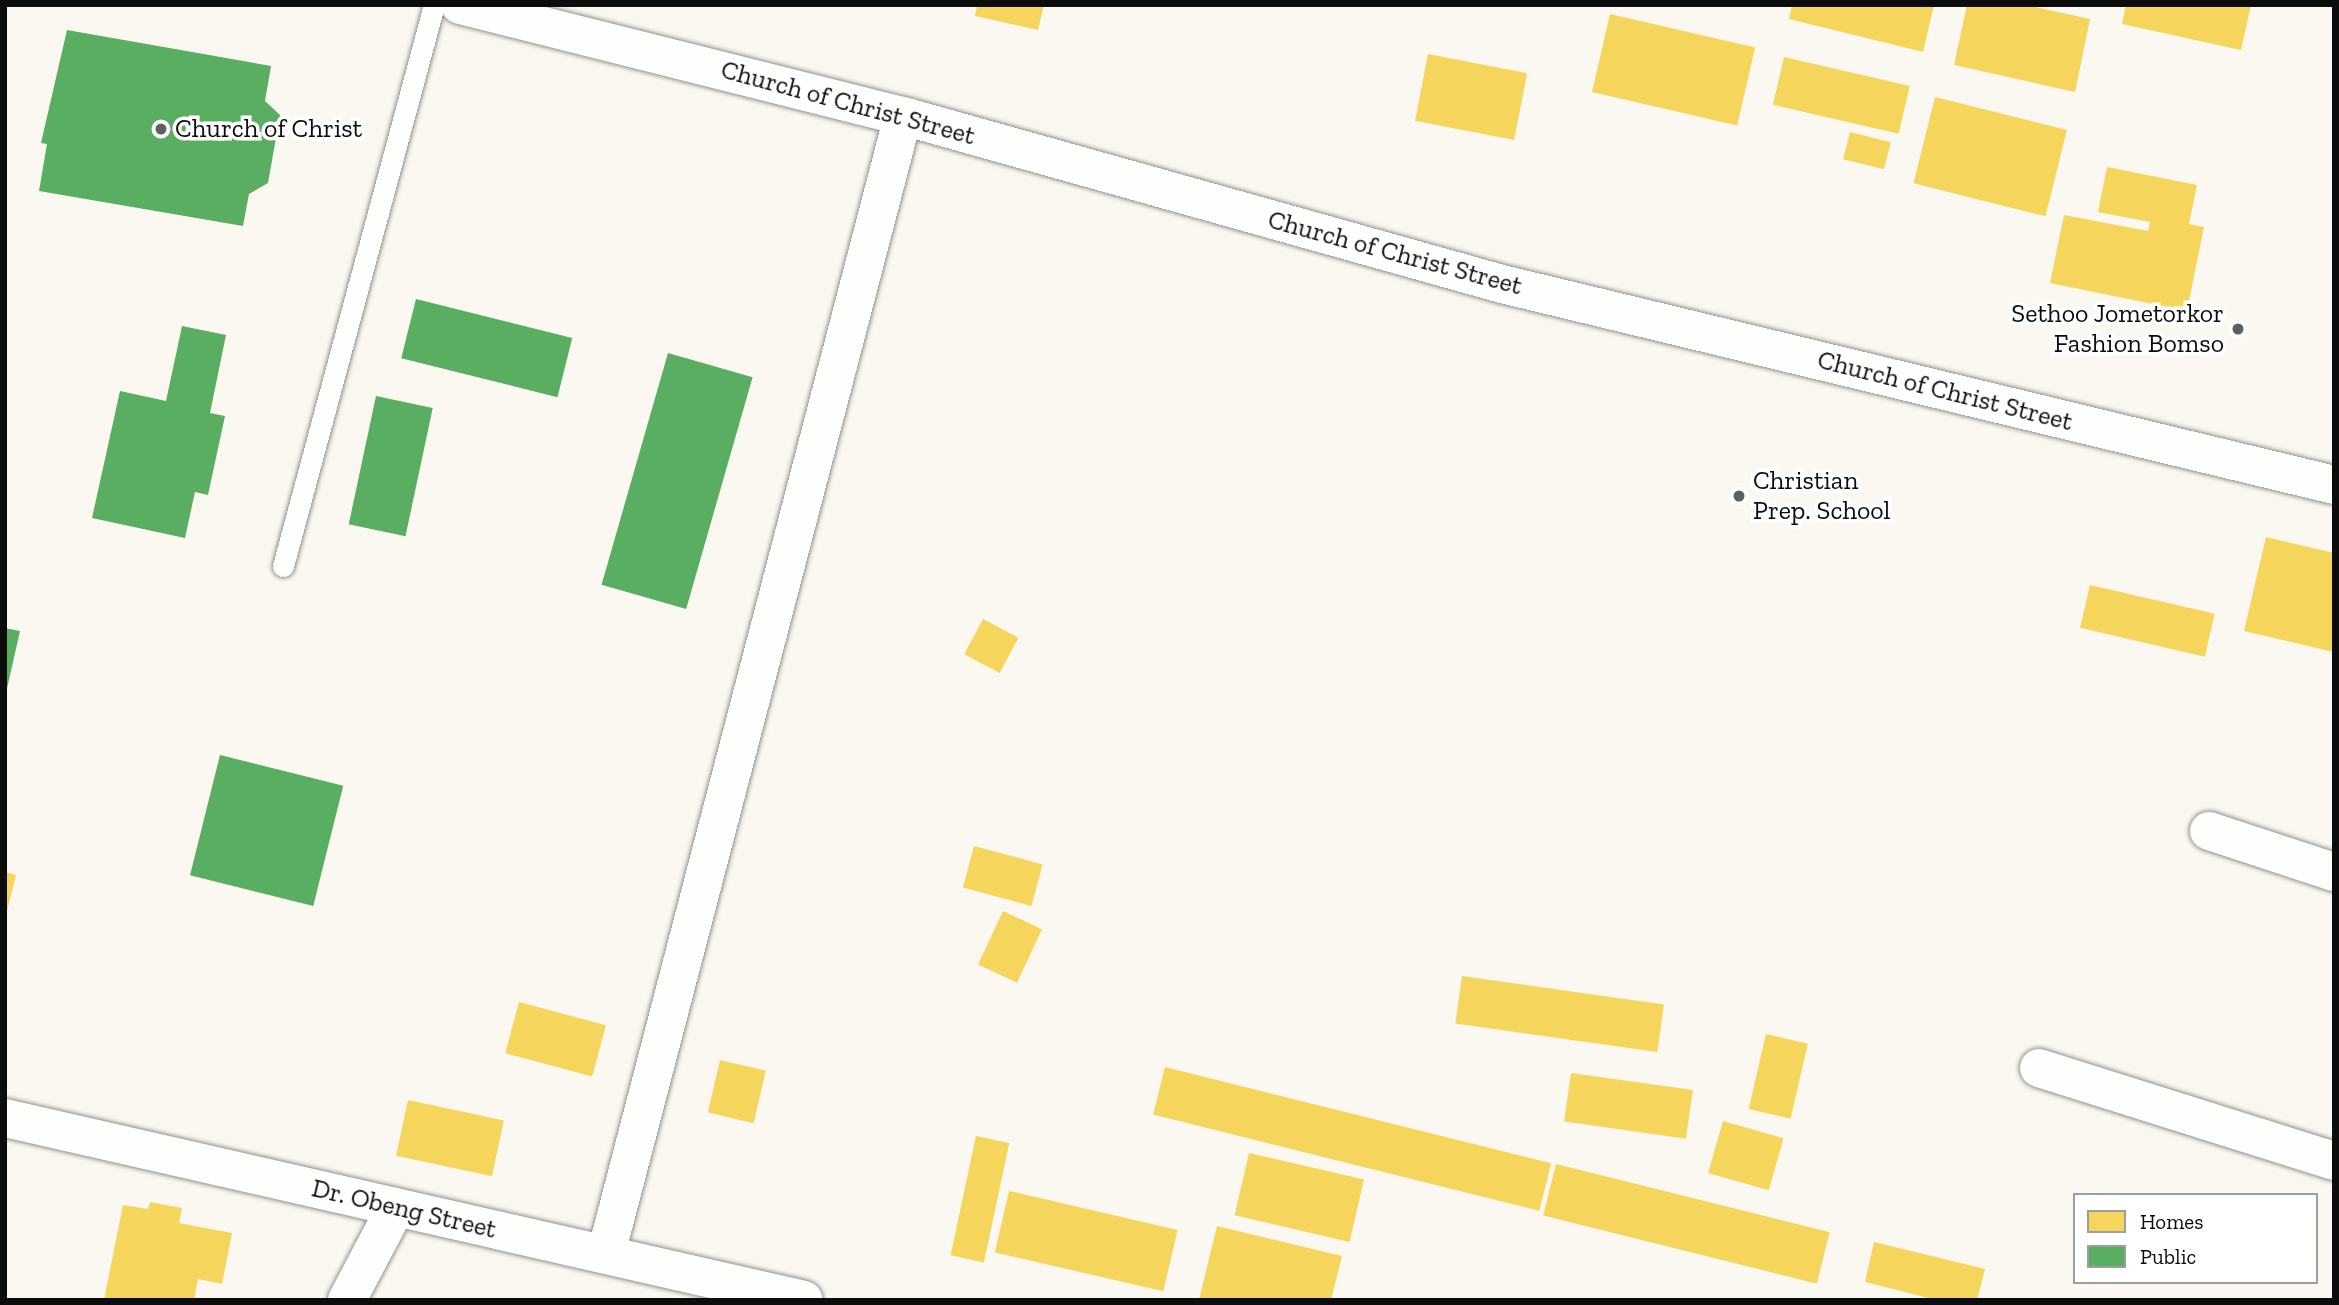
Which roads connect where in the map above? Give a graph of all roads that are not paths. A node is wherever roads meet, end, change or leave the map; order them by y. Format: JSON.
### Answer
{"nodes":[{"id":1,"x":434,"y":5,"type":"edge"},
{"id":2,"x":460,"y":5,"type":"edge"},
{"id":3,"x":902,"y":116,"type":"junction"},
{"id":4,"x":2334,"y":485,"type":"edge"},
{"id":5,"x":283,"y":566,"type":"dead end"},
{"id":6,"x":2209,"y":831,"type":"dead end"},
{"id":7,"x":2334,"y":872,"type":"edge"},
{"id":8,"x":2039,"y":1068,"type":"dead end"},
{"id":9,"x":5,"y":1118,"type":"edge"},
{"id":10,"x":2334,"y":1161,"type":"edge"},
{"id":11,"x":396,"y":1207,"type":"junction"},
{"id":12,"x":606,"y":1254,"type":"junction"},
{"id":13,"x":346,"y":1300,"type":"edge"},
{"id":14,"x":804,"y":1300,"type":"edge"}],
"edges":[{"from":1,"to":5,"type":"lane"},
{"from":2,"to":3,"type":"street","name":"Church of Christ Street"},
{"from":3,"to":4,"type":"street","name":"Church of Christ Street"},
{"from":3,"to":12,"type":"street"},
{"from":6,"to":7,"type":"street"},
{"from":8,"to":10,"type":"street"},
{"from":9,"to":11,"type":"street","name":"Dr. Obeng Street"},
{"from":11,"to":12,"type":"street","name":"Dr. Obeng Street"},
{"from":11,"to":13,"type":"street"},
{"from":12,"to":14,"type":"street","name":"Dr. Obeng Street"}]}
